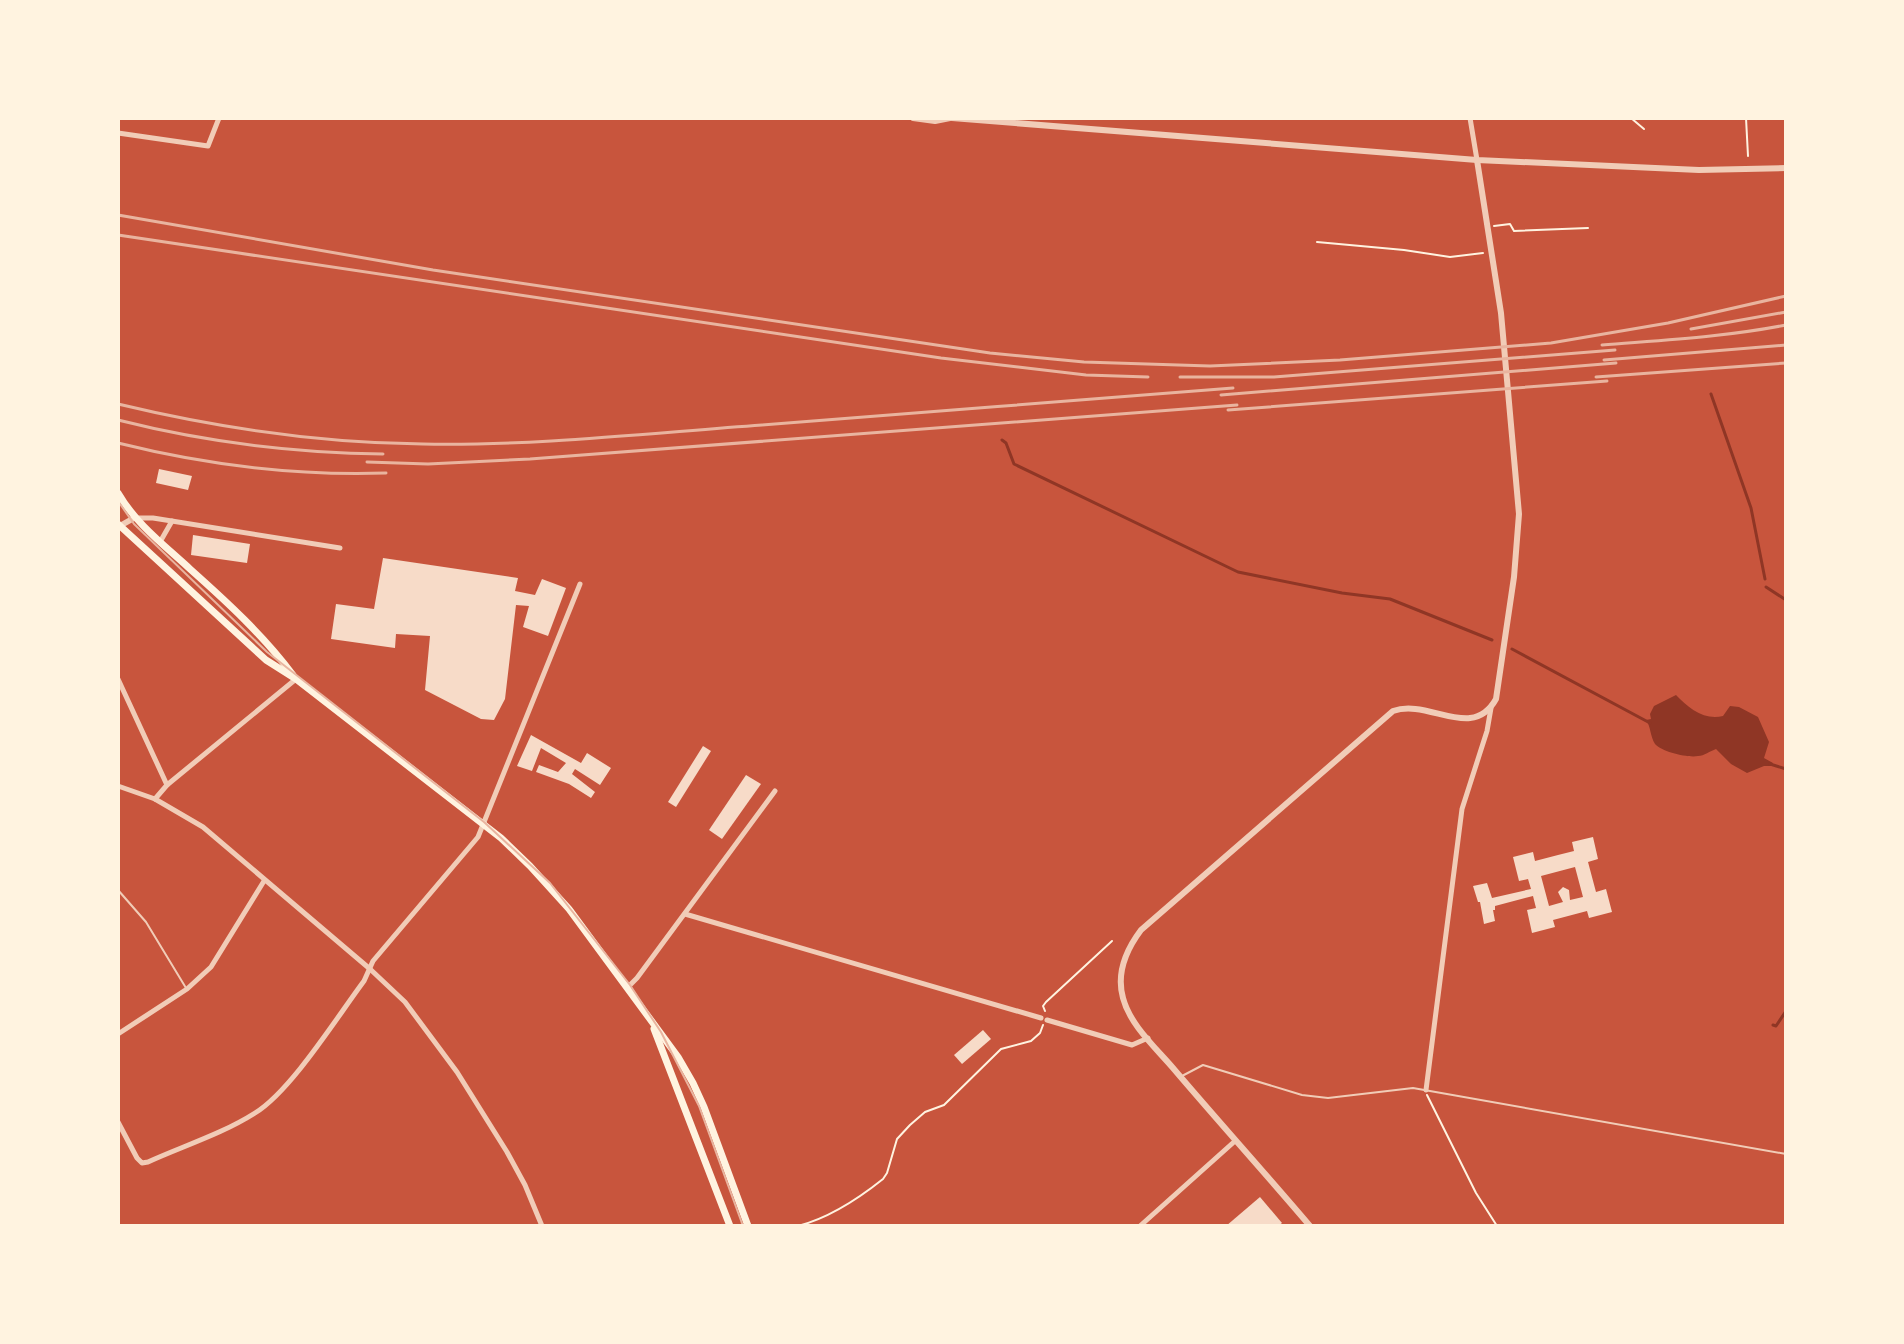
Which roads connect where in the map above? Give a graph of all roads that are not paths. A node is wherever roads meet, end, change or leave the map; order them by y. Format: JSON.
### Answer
{"nodes":[{"id":1,"x":219,"y":118,"type":"edge"},
{"id":2,"x":913,"y":118,"type":"edge"},
{"id":3,"x":951,"y":118,"type":"edge"},
{"id":4,"x":1470,"y":118,"type":"edge"},
{"id":5,"x":118,"y":133,"type":"edge"},
{"id":6,"x":1477,"y":160,"type":"junction"},
{"id":7,"x":1786,"y":168,"type":"edge"},
{"id":8,"x":118,"y":493,"type":"edge"},
{"id":9,"x":134,"y":518,"type":"junction"},
{"id":10,"x":172,"y":521,"type":"junction"},
{"id":11,"x":118,"y":526,"type":"edge"},
{"id":12,"x":160,"y":542,"type":"junction"},
{"id":13,"x":340,"y":548,"type":"dead end"},
{"id":14,"x":580,"y":584,"type":"dead end"},
{"id":15,"x":118,"y":679,"type":"edge"},
{"id":16,"x":296,"y":679,"type":"junction"},
{"id":17,"x":1491,"y":708,"type":"junction"},
{"id":18,"x":167,"y":785,"type":"junction"},
{"id":19,"x":118,"y":786,"type":"edge"},
{"id":20,"x":775,"y":791,"type":"dead end"},
{"id":21,"x":155,"y":799,"type":"junction"},
{"id":22,"x":484,"y":823,"type":"junction"},
{"id":23,"x":264,"y":881,"type":"junction"},
{"id":24,"x":118,"y":890,"type":"edge"},
{"id":25,"x":685,"y":914,"type":"junction"},
{"id":26,"x":370,"y":969,"type":"junction"},
{"id":27,"x":628,"y":987,"type":"junction"},
{"id":28,"x":187,"y":989,"type":"junction"},
{"id":29,"x":648,"y":1016,"type":"junction"},
{"id":30,"x":118,"y":1034,"type":"edge"},
{"id":31,"x":1148,"y":1038,"type":"junction"},
{"id":32,"x":1181,"y":1077,"type":"junction"},
{"id":33,"x":1426,"y":1090,"type":"junction"},
{"id":34,"x":118,"y":1122,"type":"edge"},
{"id":35,"x":1235,"y":1141,"type":"junction"},
{"id":36,"x":1786,"y":1154,"type":"edge"},
{"id":37,"x":542,"y":1226,"type":"edge"},
{"id":38,"x":730,"y":1226,"type":"edge"},
{"id":39,"x":748,"y":1226,"type":"edge"},
{"id":40,"x":1140,"y":1226,"type":"edge"},
{"id":41,"x":1310,"y":1226,"type":"edge"}],
"edges":[{"from":1,"to":5,"type":"street"},
{"from":2,"to":3,"type":"street"},
{"from":3,"to":6,"type":"street"},
{"from":4,"to":6,"type":"street"},
{"from":6,"to":7,"type":"street"},
{"from":6,"to":17,"type":"street"},
{"from":8,"to":9,"type":"main road"},
{"from":9,"to":10,"type":"street"},
{"from":9,"to":11,"type":"street"},
{"from":9,"to":12,"type":"main road"},
{"from":10,"to":12,"type":"street"},
{"from":10,"to":13,"type":"street"},
{"from":11,"to":16,"type":"main road"},
{"from":12,"to":16,"type":"main road"},
{"from":14,"to":22,"type":"street"},
{"from":15,"to":18,"type":"street"},
{"from":16,"to":18,"type":"street"},
{"from":16,"to":22,"type":"main road"},
{"from":17,"to":31,"type":"street"},
{"from":17,"to":33,"type":"street"},
{"from":18,"to":21,"type":"street"},
{"from":19,"to":21,"type":"street"},
{"from":20,"to":25,"type":"street"},
{"from":21,"to":23,"type":"street"},
{"from":22,"to":26,"type":"street"},
{"from":22,"to":27,"type":"main road"},
{"from":23,"to":26,"type":"street"},
{"from":23,"to":28,"type":"street"},
{"from":24,"to":28,"type":"lane"},
{"from":25,"to":27,"type":"street"},
{"from":25,"to":31,"type":"street"},
{"from":26,"to":34,"type":"street"},
{"from":26,"to":37,"type":"street"},
{"from":27,"to":29,"type":"main road"},
{"from":28,"to":30,"type":"street"},
{"from":29,"to":38,"type":"main road"},
{"from":29,"to":39,"type":"main road"},
{"from":31,"to":32,"type":"street"},
{"from":32,"to":33,"type":"lane"},
{"from":32,"to":35,"type":"street"},
{"from":33,"to":36,"type":"lane"},
{"from":35,"to":40,"type":"street"},
{"from":35,"to":41,"type":"street"}]}
